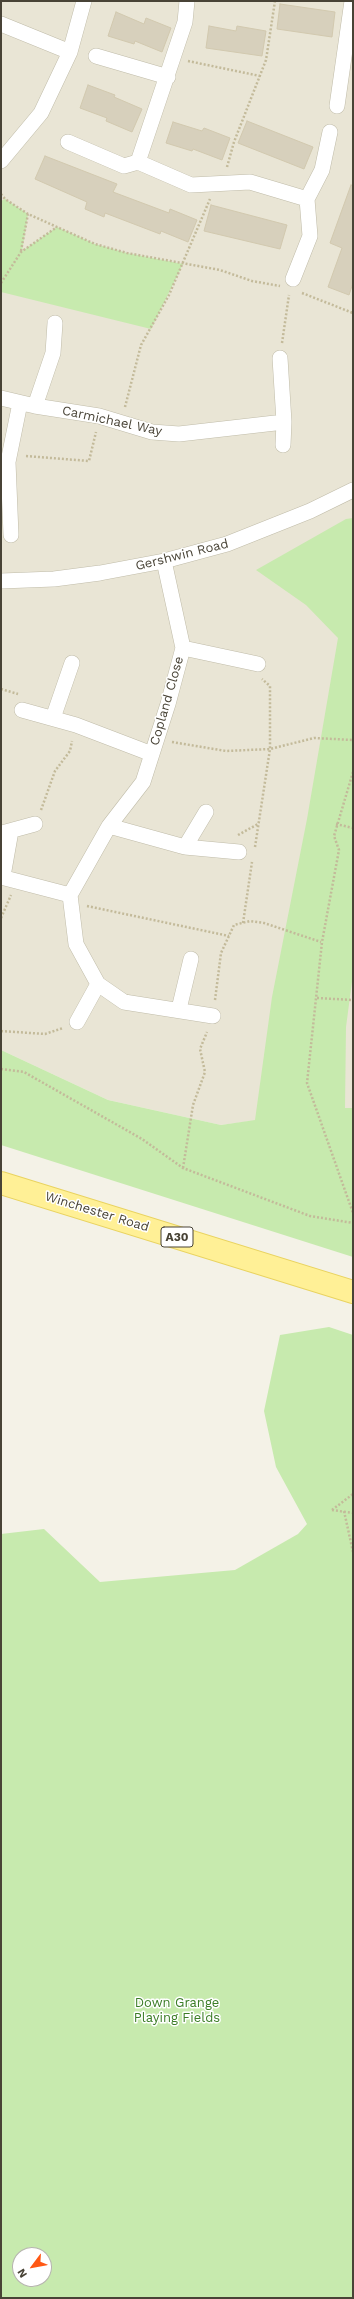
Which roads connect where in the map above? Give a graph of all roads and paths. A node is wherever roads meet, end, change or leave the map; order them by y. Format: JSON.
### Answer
{"nodes":[{"id":1,"x":84,"y":1,"type":"edge"},
{"id":2,"x":187,"y":1,"type":"edge"},
{"id":3,"x":275,"y":1,"type":"edge"},
{"id":4,"x":352,"y":1,"type":"edge"},
{"id":5,"x":1,"y":24,"type":"edge"},
{"id":6,"x":70,"y":52,"type":"junction"},
{"id":7,"x":96,"y":56,"type":"dead end"},
{"id":8,"x":174,"y":58,"type":"junction"},
{"id":9,"x":260,"y":76,"type":"junction"},
{"id":10,"x":168,"y":77,"type":"junction"},
{"id":11,"x":337,"y":106,"type":"dead end"},
{"id":12,"x":330,"y":132,"type":"dead end"},
{"id":13,"x":68,"y":142,"type":"dead end"},
{"id":14,"x":1,"y":161,"type":"edge"},
{"id":15,"x":138,"y":162,"type":"junction"},
{"id":16,"x":219,"y":185,"type":"junction"},
{"id":17,"x":1,"y":194,"type":"edge"},
{"id":18,"x":307,"y":199,"type":"junction"},
{"id":19,"x":28,"y":214,"type":"junction"},
{"id":20,"x":58,"y":227,"type":"junction"},
{"id":21,"x":21,"y":252,"type":"junction"},
{"id":22,"x":183,"y":264,"type":"junction"},
{"id":23,"x":1,"y":283,"type":"edge"},
{"id":24,"x":292,"y":283,"type":"junction"},
{"id":25,"x":353,"y":314,"type":"edge"},
{"id":26,"x":55,"y":323,"type":"dead end"},
{"id":27,"x":280,"y":358,"type":"joint"},
{"id":28,"x":1,"y":398,"type":"edge"},
{"id":29,"x":27,"y":404,"type":"junction"},
{"id":30,"x":124,"y":412,"type":"dead end"},
{"id":31,"x":99,"y":416,"type":"junction"},
{"id":32,"x":284,"y":422,"type":"junction"},
{"id":33,"x":283,"y":445,"type":"dead end"},
{"id":34,"x":25,"y":456,"type":"dead end"},
{"id":35,"x":4,"y":478,"type":"edge"},
{"id":36,"x":353,"y":490,"type":"edge"},
{"id":37,"x":11,"y":535,"type":"dead end"},
{"id":38,"x":164,"y":561,"type":"junction"},
{"id":39,"x":1,"y":581,"type":"edge"},
{"id":40,"x":183,"y":648,"type":"junction"},
{"id":41,"x":72,"y":663,"type":"dead end"},
{"id":42,"x":251,"y":663,"type":"joint"},
{"id":43,"x":22,"y":710,"type":"dead end"},
{"id":44,"x":53,"y":718,"type":"junction"},
{"id":45,"x":76,"y":725,"type":"junction"},
{"id":46,"x":157,"y":739,"type":"junction"},
{"id":47,"x":353,"y":740,"type":"edge"},
{"id":48,"x":270,"y":749,"type":"junction"},
{"id":49,"x":152,"y":754,"type":"junction"},
{"id":50,"x":353,"y":772,"type":"edge"},
{"id":51,"x":206,"y":812,"type":"dead end"},
{"id":52,"x":35,"y":824,"type":"joint"},
{"id":53,"x":336,"y":824,"type":"junction"},
{"id":54,"x":109,"y":826,"type":"junction"},
{"id":55,"x":353,"y":828,"type":"edge"},
{"id":56,"x":6,"y":832,"type":"edge"},
{"id":57,"x":186,"y":847,"type":"junction"},
{"id":58,"x":239,"y":852,"type":"dead end"},
{"id":59,"x":7,"y":878,"type":"edge"},
{"id":60,"x":70,"y":899,"type":"junction"},
{"id":61,"x":1,"y":918,"type":"edge"},
{"id":62,"x":243,"y":923,"type":"junction"},
{"id":63,"x":229,"y":936,"type":"junction"},
{"id":64,"x":322,"y":942,"type":"junction"},
{"id":65,"x":191,"y":959,"type":"dead end"},
{"id":66,"x":98,"y":984,"type":"junction"},
{"id":67,"x":317,"y":998,"type":"junction"},
{"id":68,"x":353,"y":1000,"type":"edge"},
{"id":69,"x":179,"y":1009,"type":"junction"},
{"id":70,"x":213,"y":1016,"type":"junction"},
{"id":71,"x":77,"y":1022,"type":"joint"},
{"id":72,"x":1,"y":1031,"type":"edge"},
{"id":73,"x":1,"y":1069,"type":"edge"},
{"id":74,"x":183,"y":1168,"type":"junction"},
{"id":75,"x":1,"y":1182,"type":"edge"},
{"id":76,"x":353,"y":1213,"type":"edge"},
{"id":77,"x":353,"y":1224,"type":"edge"},
{"id":78,"x":353,"y":1292,"type":"edge"},
{"id":79,"x":353,"y":1494,"type":"edge"},
{"id":80,"x":344,"y":1511,"type":"junction"},
{"id":81,"x":353,"y":1513,"type":"edge"},
{"id":82,"x":353,"y":1552,"type":"edge"}],
"edges":[{"from":1,"to":6,"type":"street"},
{"from":2,"to":8,"type":"street"},
{"from":3,"to":9,"type":"path"},
{"from":4,"to":11,"type":"street"},
{"from":5,"to":6,"type":"street"},
{"from":6,"to":14,"type":"street"},
{"from":7,"to":10,"type":"street"},
{"from":8,"to":9,"type":"path"},
{"from":8,"to":10,"type":"street"},
{"from":9,"to":16,"type":"path"},
{"from":10,"to":15,"type":"street"},
{"from":12,"to":18,"type":"street"},
{"from":13,"to":15,"type":"street"},
{"from":15,"to":16,"type":"street"},
{"from":16,"to":18,"type":"street"},
{"from":16,"to":22,"type":"path"},
{"from":17,"to":19,"type":"path"},
{"from":18,"to":24,"type":"street"},
{"from":19,"to":20,"type":"path"},
{"from":19,"to":21,"type":"path"},
{"from":20,"to":21,"type":"path"},
{"from":20,"to":22,"type":"path"},
{"from":21,"to":23,"type":"path"},
{"from":22,"to":24,"type":"path"},
{"from":22,"to":30,"type":"path"},
{"from":24,"to":25,"type":"path"},
{"from":24,"to":27,"type":"path"},
{"from":26,"to":29,"type":"street"},
{"from":27,"to":32,"type":"street"},
{"from":28,"to":29,"type":"street","name":"Carmichael Way"},
{"from":29,"to":31,"type":"street","name":"Carmichael Way"},
{"from":29,"to":35,"type":"street"},
{"from":31,"to":32,"type":"street","name":"Carmichael Way"},
{"from":31,"to":34,"type":"path"},
{"from":32,"to":33,"type":"street"},
{"from":35,"to":37,"type":"street"},
{"from":36,"to":38,"type":"street","name":"Gershwin Road"},
{"from":38,"to":39,"type":"street","name":"Gershwin Road"},
{"from":38,"to":40,"type":"street","name":"Copland Close"},
{"from":40,"to":42,"type":"street","name":"Copland Close"},
{"from":40,"to":46,"type":"street","name":"Copland Close"},
{"from":41,"to":44,"type":"street"},
{"from":42,"to":48,"type":"path"},
{"from":43,"to":44,"type":"street","name":"Copland Close"},
{"from":44,"to":45,"type":"street","name":"Copland Close"},
{"from":45,"to":49,"type":"street","name":"Copland Close"},
{"from":45,"to":52,"type":"path"},
{"from":46,"to":48,"type":"path"},
{"from":46,"to":49,"type":"street","name":"Copland Close"},
{"from":47,"to":48,"type":"path"},
{"from":48,"to":62,"type":"path"},
{"from":49,"to":54,"type":"street","name":"Copland Close"},
{"from":50,"to":53,"type":"path"},
{"from":51,"to":57,"type":"street"},
{"from":52,"to":56,"type":"street"},
{"from":53,"to":55,"type":"path"},
{"from":53,"to":64,"type":"path"},
{"from":54,"to":57,"type":"street"},
{"from":54,"to":60,"type":"street","name":"Copland Close"},
{"from":56,"to":59,"type":"street"},
{"from":57,"to":58,"type":"street"},
{"from":59,"to":60,"type":"street"},
{"from":59,"to":61,"type":"path"},
{"from":60,"to":63,"type":"path"},
{"from":60,"to":66,"type":"street"},
{"from":62,"to":63,"type":"path"},
{"from":62,"to":64,"type":"path"},
{"from":63,"to":70,"type":"path"},
{"from":64,"to":67,"type":"path"},
{"from":65,"to":69,"type":"street"},
{"from":66,"to":69,"type":"street"},
{"from":66,"to":71,"type":"street"},
{"from":67,"to":68,"type":"path"},
{"from":67,"to":76,"type":"path"},
{"from":69,"to":70,"type":"street"},
{"from":70,"to":74,"type":"path"},
{"from":71,"to":72,"type":"path"},
{"from":73,"to":74,"type":"path"},
{"from":74,"to":77,"type":"path"},
{"from":75,"to":78,"type":"main road","name":"Winchester Road","number":"A30"},
{"from":79,"to":80,"type":"path"},
{"from":80,"to":81,"type":"path"},
{"from":80,"to":82,"type":"path"}]}
